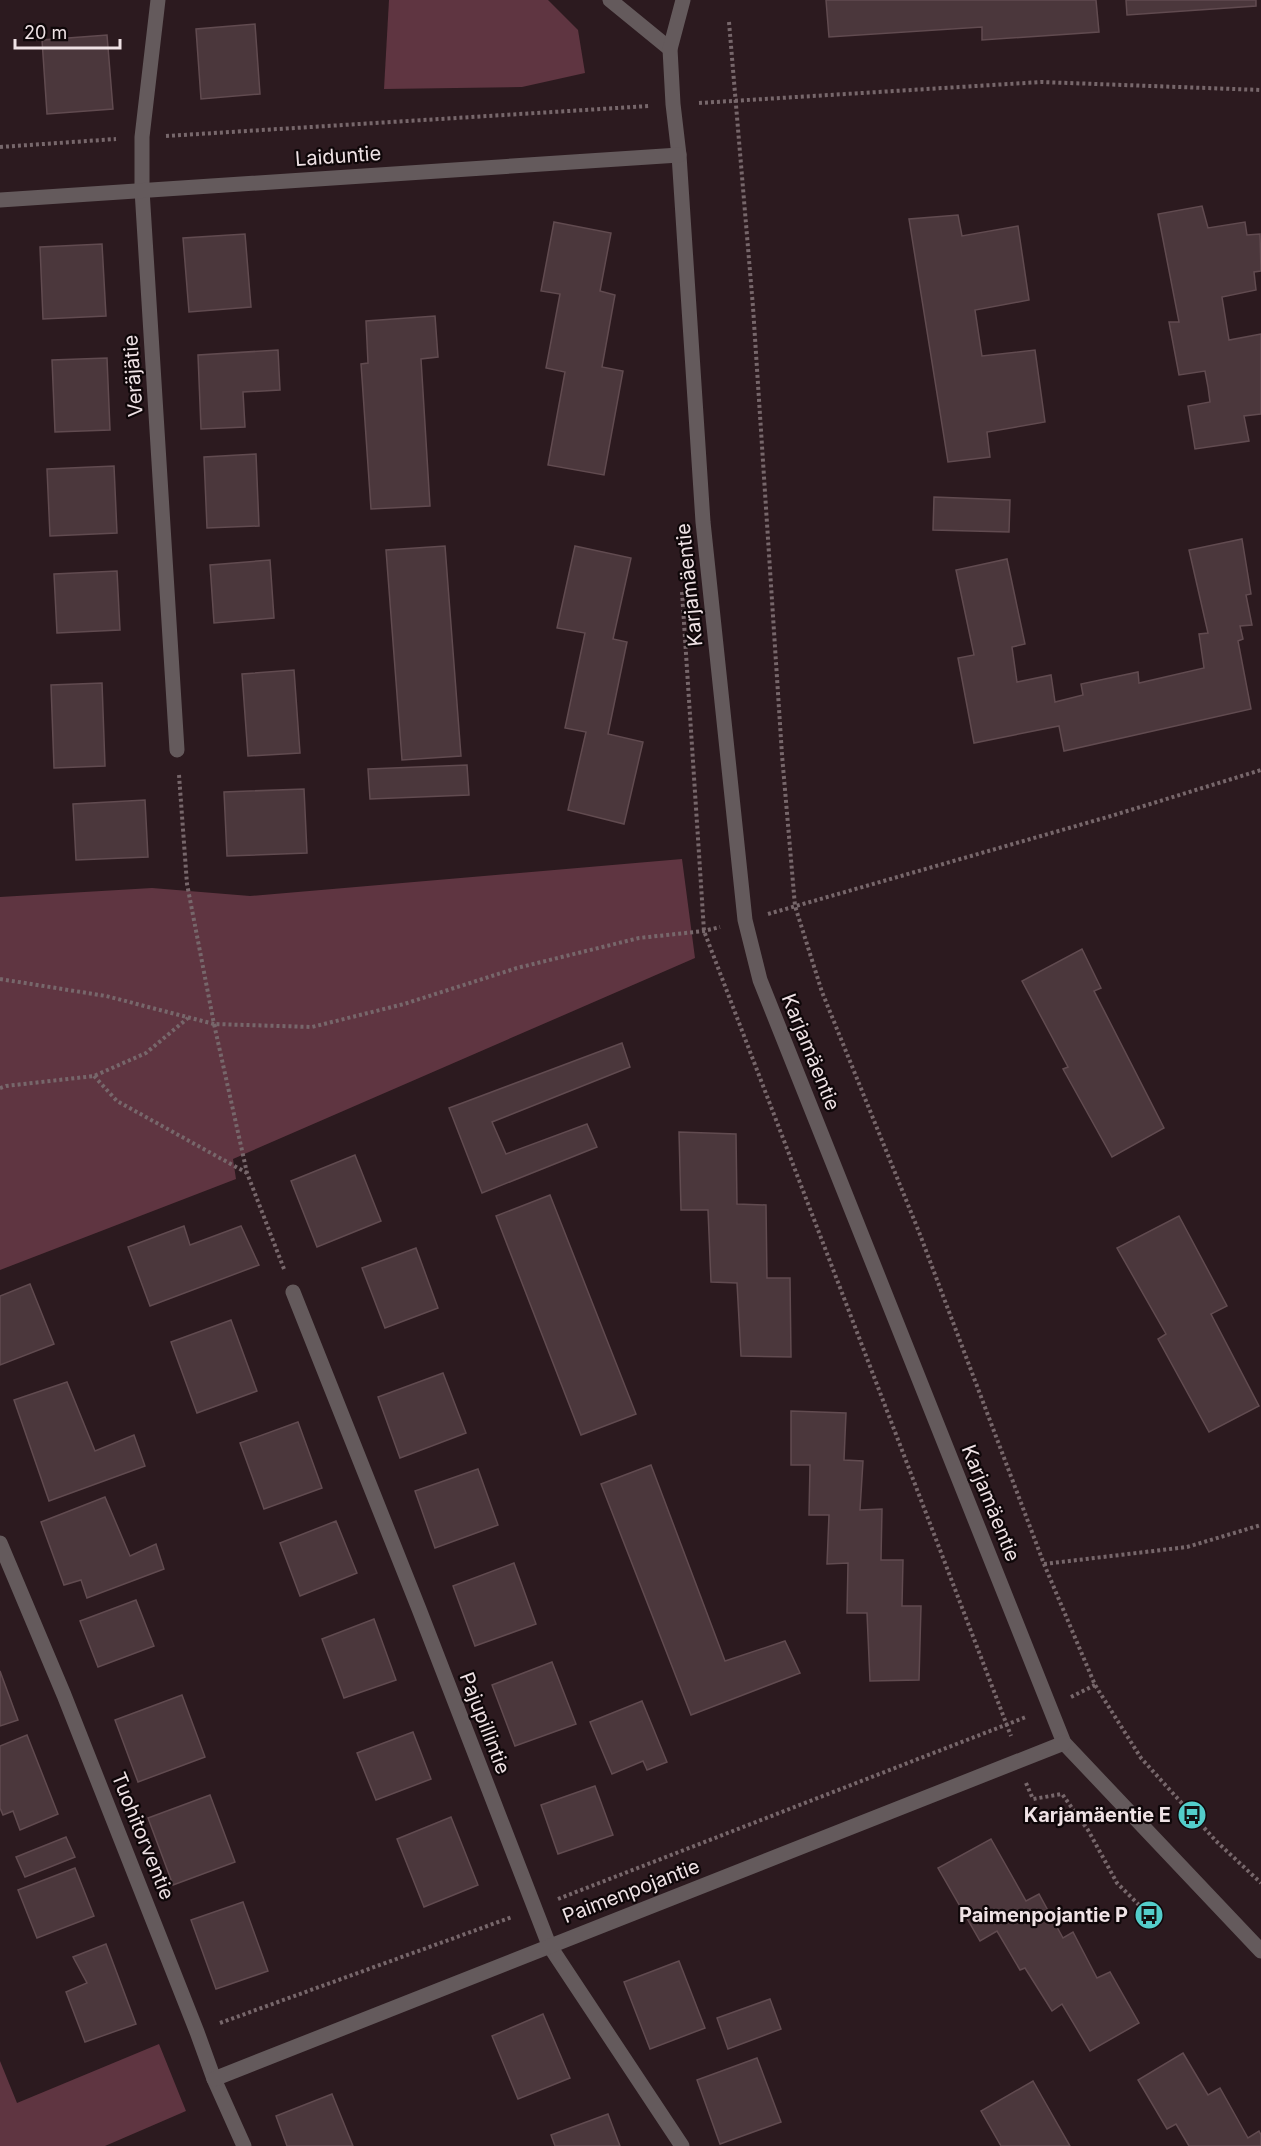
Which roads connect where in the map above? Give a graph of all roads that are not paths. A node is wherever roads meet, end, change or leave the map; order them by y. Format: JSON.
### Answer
{"nodes":[{"id":1,"x":158,"y":0,"type":"edge"},
{"id":2,"x":610,"y":0,"type":"edge"},
{"id":3,"x":683,"y":0,"type":"edge"},
{"id":4,"x":670,"y":49,"type":"junction"},
{"id":5,"x":679,"y":155,"type":"junction"},
{"id":6,"x":142,"y":190,"type":"junction"},
{"id":7,"x":0,"y":200,"type":"edge"},
{"id":8,"x":177,"y":750,"type":"road end"},
{"id":9,"x":293,"y":1292,"type":"road end"},
{"id":10,"x":0,"y":1543,"type":"edge"},
{"id":11,"x":1064,"y":1743,"type":"junction"},
{"id":12,"x":549,"y":1945,"type":"junction"},
{"id":13,"x":1261,"y":1951,"type":"edge"},
{"id":14,"x":214,"y":2079,"type":"junction"},
{"id":15,"x":244,"y":2146,"type":"edge"},
{"id":16,"x":682,"y":2146,"type":"edge"}],
"edges":[{"from":1,"to":6,"type":"street","name":"Veräjätie"},
{"from":2,"to":4,"type":"street"},
{"from":3,"to":4,"type":"street","name":"Karjamäentie"},
{"from":4,"to":5,"type":"street","name":"Karjamäentie"},
{"from":5,"to":6,"type":"street","name":"Laiduntie"},
{"from":5,"to":11,"type":"street","name":"Karjamäentie"},
{"from":6,"to":7,"type":"street","name":"Laiduntie"},
{"from":6,"to":8,"type":"street","name":"Veräjätie"},
{"from":9,"to":12,"type":"street","name":"Pajupillintie"},
{"from":10,"to":14,"type":"street","name":"Tuohitorventie"},
{"from":11,"to":12,"type":"street","name":"Paimenpojantie"},
{"from":11,"to":13,"type":"street","name":"Karjamäentie"},
{"from":12,"to":14,"type":"street","name":"Paimenpojantie"},
{"from":12,"to":16,"type":"street","name":"Pajupillintie"},
{"from":14,"to":15,"type":"street","name":"Tuohitorventie"}]}
